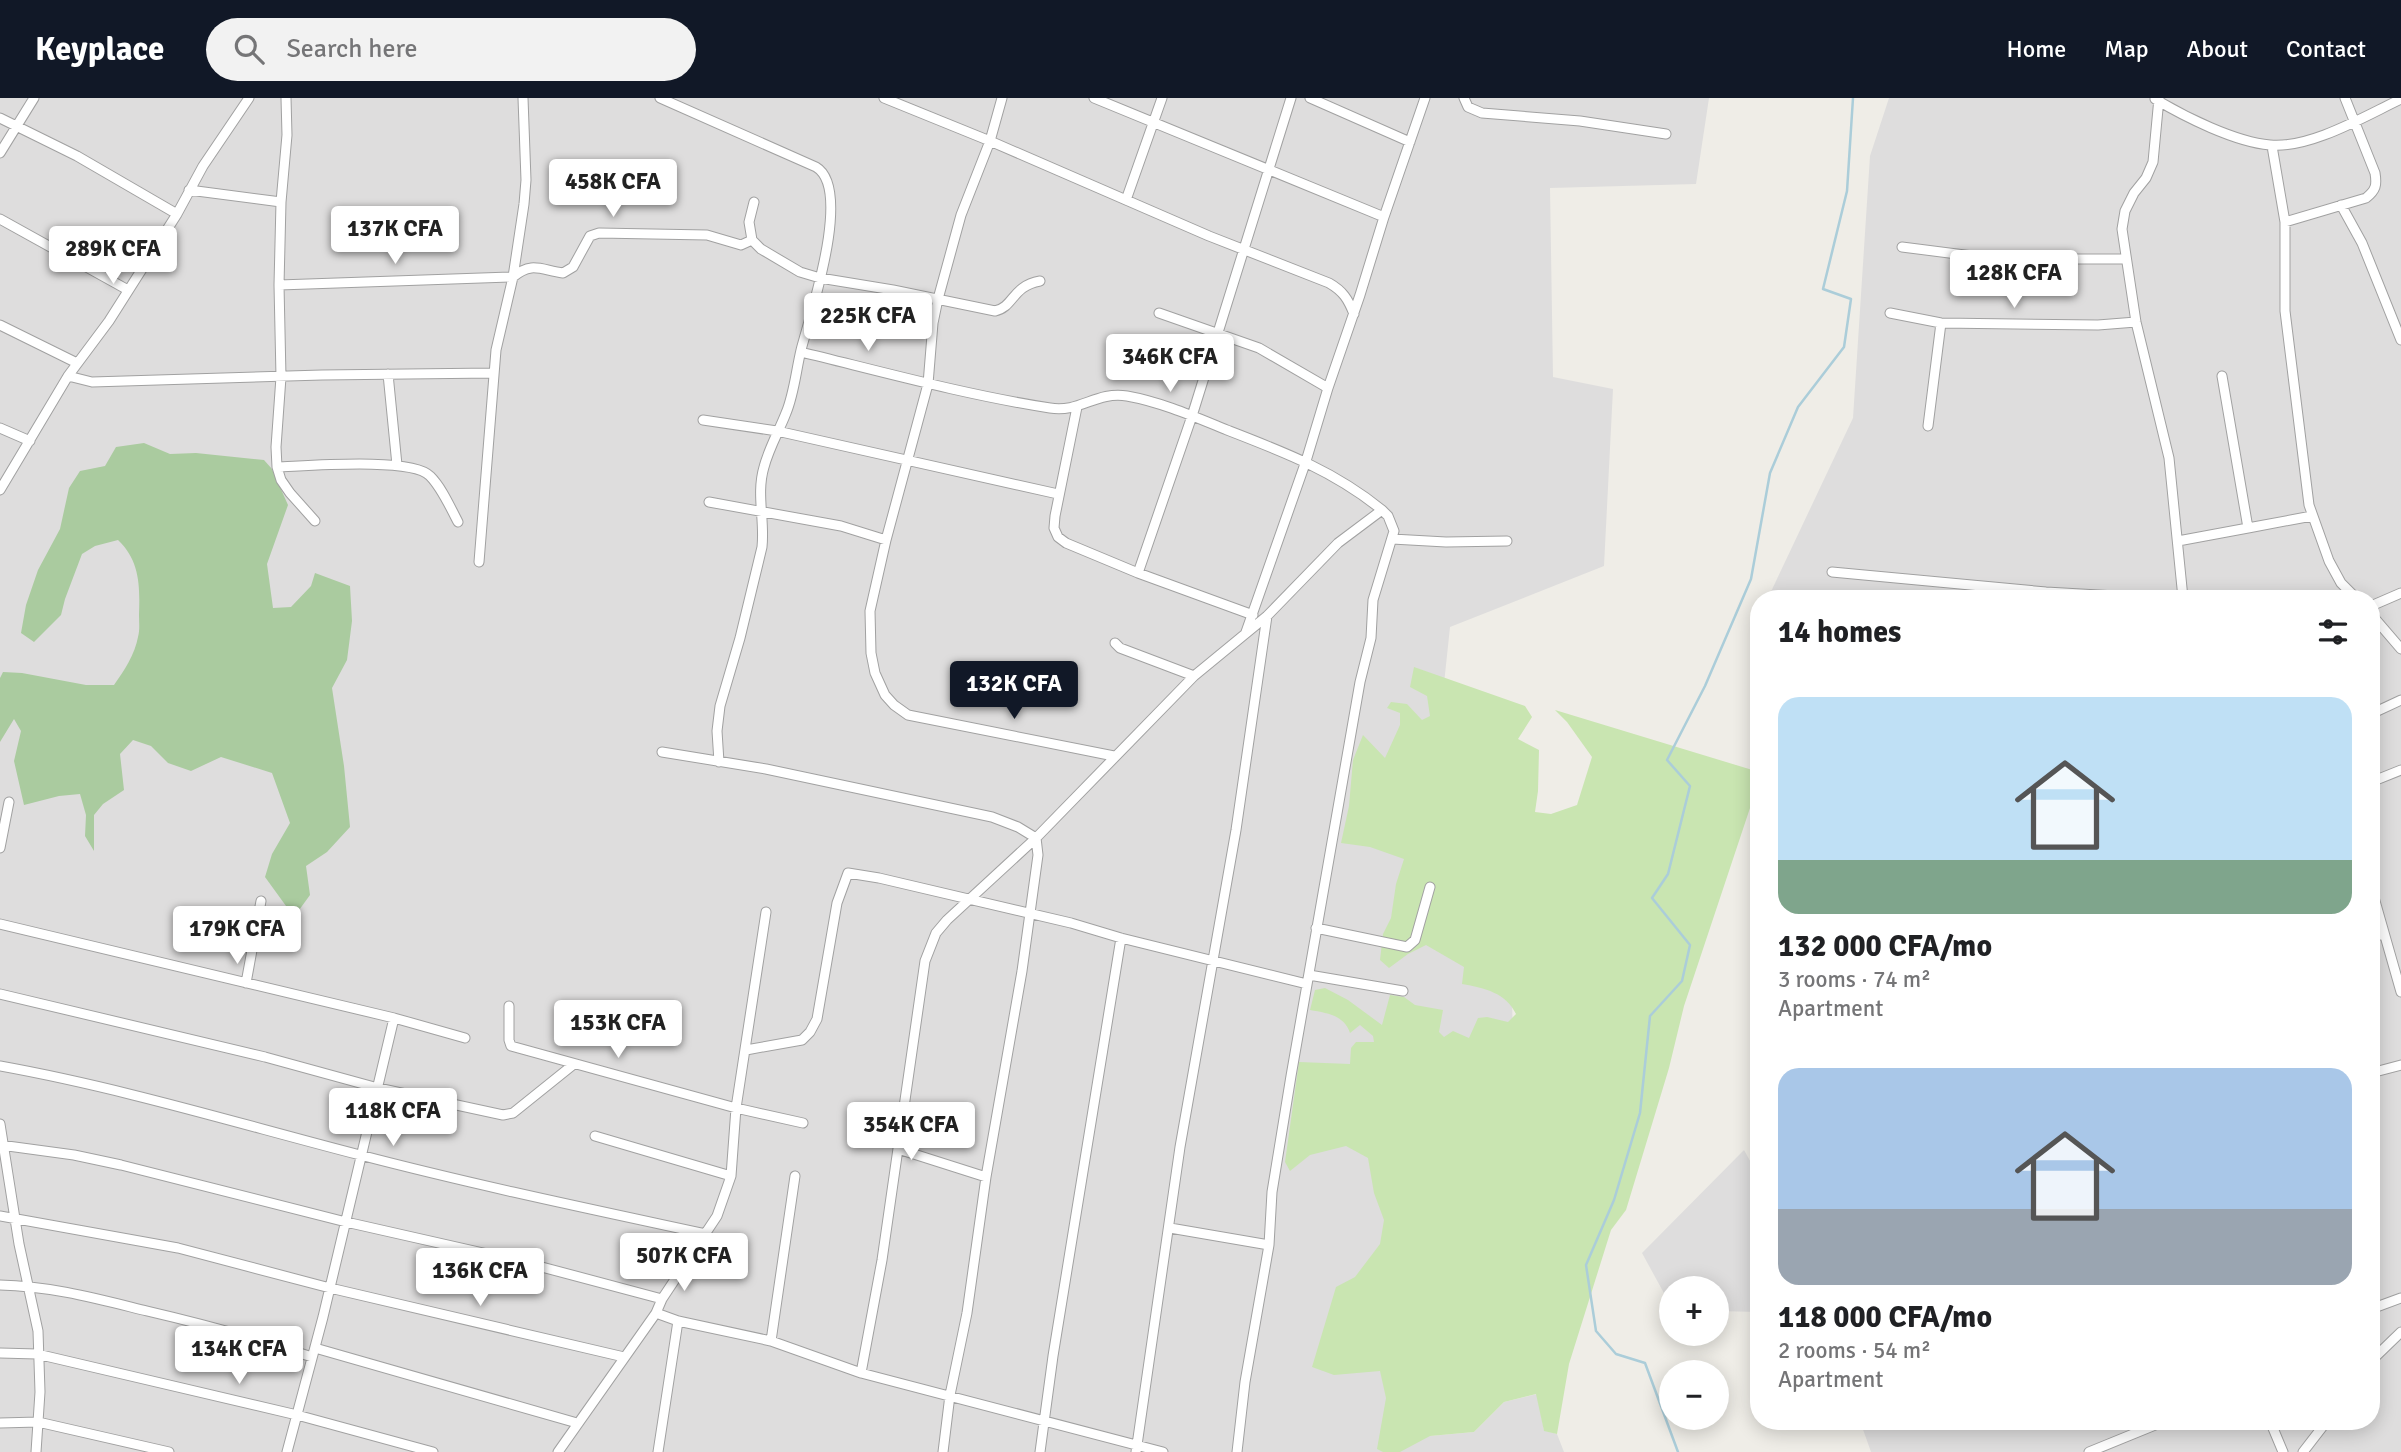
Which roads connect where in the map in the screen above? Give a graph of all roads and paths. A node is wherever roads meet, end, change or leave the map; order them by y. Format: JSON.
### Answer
{"nodes":[{"id":1,"x":34,"y":98,"type":"edge"},
{"id":2,"x":249,"y":98,"type":"edge"},
{"id":3,"x":286,"y":98,"type":"edge"},
{"id":4,"x":523,"y":98,"type":"edge"},
{"id":5,"x":660,"y":98,"type":"edge"},
{"id":6,"x":884,"y":98,"type":"edge"},
{"id":7,"x":1002,"y":98,"type":"edge"},
{"id":8,"x":1094,"y":98,"type":"edge"},
{"id":9,"x":1162,"y":98,"type":"edge"},
{"id":10,"x":1291,"y":98,"type":"edge"},
{"id":11,"x":1310,"y":98,"type":"edge"},
{"id":12,"x":1425,"y":98,"type":"edge"},
{"id":13,"x":1464,"y":98,"type":"edge"},
{"id":14,"x":2345,"y":98,"type":"edge"},
{"id":15,"x":2158,"y":99,"type":"edge"},
{"id":16,"x":2401,"y":99,"type":"edge"},
{"id":17,"x":0,"y":118,"type":"edge"},
{"id":18,"x":1152,"y":121,"type":"junction"},
{"id":19,"x":2355,"y":122,"type":"junction"},
{"id":20,"x":16,"y":126,"type":"junction"},
{"id":21,"x":1666,"y":134,"type":"dead end"},
{"id":22,"x":990,"y":141,"type":"junction"},
{"id":23,"x":1410,"y":142,"type":"junction"},
{"id":24,"x":2272,"y":146,"type":"junction"},
{"id":25,"x":0,"y":153,"type":"edge"},
{"id":26,"x":1268,"y":171,"type":"junction"},
{"id":27,"x":189,"y":190,"type":"junction"},
{"id":28,"x":1126,"y":200,"type":"junction"},
{"id":29,"x":281,"y":202,"type":"junction"},
{"id":30,"x":754,"y":202,"type":"dead end"},
{"id":31,"x":2341,"y":205,"type":"junction"},
{"id":32,"x":177,"y":214,"type":"junction"},
{"id":33,"x":1384,"y":217,"type":"junction"},
{"id":34,"x":0,"y":219,"type":"edge"},
{"id":35,"x":2285,"y":222,"type":"junction"},
{"id":36,"x":752,"y":240,"type":"junction"},
{"id":37,"x":1902,"y":247,"type":"dead end"},
{"id":38,"x":1243,"y":248,"type":"junction"},
{"id":39,"x":2125,"y":259,"type":"junction"},
{"id":40,"x":513,"y":276,"type":"junction"},
{"id":41,"x":821,"y":278,"type":"junction"},
{"id":42,"x":1041,"y":281,"type":"dead end"},
{"id":43,"x":279,"y":285,"type":"junction"},
{"id":44,"x":128,"y":290,"type":"junction"},
{"id":45,"x":939,"y":299,"type":"junction"},
{"id":46,"x":1159,"y":313,"type":"dead end"},
{"id":47,"x":1890,"y":313,"type":"dead end"},
{"id":48,"x":1354,"y":314,"type":"junction"},
{"id":49,"x":2136,"y":322,"type":"junction"},
{"id":50,"x":1941,"y":323,"type":"junction"},
{"id":51,"x":0,"y":325,"type":"edge"},
{"id":52,"x":1218,"y":333,"type":"junction"},
{"id":53,"x":2401,"y":340,"type":"edge"},
{"id":54,"x":801,"y":352,"type":"junction"},
{"id":55,"x":77,"y":363,"type":"junction"},
{"id":56,"x":493,"y":373,"type":"junction"},
{"id":57,"x":388,"y":374,"type":"junction"},
{"id":58,"x":68,"y":376,"type":"junction"},
{"id":59,"x":2222,"y":376,"type":"dead end"},
{"id":60,"x":281,"y":377,"type":"junction"},
{"id":61,"x":928,"y":384,"type":"junction"},
{"id":62,"x":1328,"y":388,"type":"junction"},
{"id":63,"x":1077,"y":407,"type":"junction"},
{"id":64,"x":1192,"y":416,"type":"junction"},
{"id":65,"x":703,"y":420,"type":"dead end"},
{"id":66,"x":1928,"y":426,"type":"dead end"},
{"id":67,"x":0,"y":428,"type":"edge"},
{"id":68,"x":777,"y":431,"type":"junction"},
{"id":69,"x":30,"y":441,"type":"junction"},
{"id":70,"x":906,"y":461,"type":"junction"},
{"id":71,"x":1306,"y":461,"type":"junction"},
{"id":72,"x":397,"y":465,"type":"junction"},
{"id":73,"x":277,"y":467,"type":"junction"},
{"id":74,"x":0,"y":490,"type":"edge"},
{"id":75,"x":1058,"y":494,"type":"junction"},
{"id":76,"x":709,"y":502,"type":"dead end"},
{"id":77,"x":1382,"y":510,"type":"junction"},
{"id":78,"x":761,"y":511,"type":"junction"},
{"id":79,"x":779,"y":516,"type":"junction"},
{"id":80,"x":2312,"y":516,"type":"junction"},
{"id":81,"x":315,"y":521,"type":"dead end"},
{"id":82,"x":458,"y":522,"type":"dead end"},
{"id":83,"x":2248,"y":528,"type":"junction"},
{"id":84,"x":764,"y":531,"type":"junction"},
{"id":85,"x":1392,"y":539,"type":"junction"},
{"id":86,"x":886,"y":540,"type":"junction"},
{"id":87,"x":1507,"y":541,"type":"dead end"},
{"id":88,"x":2178,"y":541,"type":"junction"},
{"id":89,"x":479,"y":562,"type":"dead end"},
{"id":90,"x":1832,"y":572,"type":"dead end"},
{"id":91,"x":1138,"y":573,"type":"junction"},
{"id":92,"x":2025,"y":590,"type":"edge"},
{"id":93,"x":2182,"y":590,"type":"edge"},
{"id":94,"x":2348,"y":590,"type":"edge"},
{"id":95,"x":2401,"y":593,"type":"edge"},
{"id":96,"x":2380,"y":602,"type":"edge"},
{"id":97,"x":1253,"y":615,"type":"junction"},
{"id":98,"x":1267,"y":616,"type":"junction"},
{"id":99,"x":2380,"y":624,"type":"edge"},
{"id":100,"x":1246,"y":633,"type":"junction"},
{"id":101,"x":1115,"y":643,"type":"dead end"},
{"id":102,"x":2401,"y":649,"type":"edge"},
{"id":103,"x":1194,"y":676,"type":"junction"},
{"id":104,"x":2401,"y":700,"type":"edge"},
{"id":105,"x":2380,"y":710,"type":"edge"},
{"id":106,"x":662,"y":752,"type":"dead end"},
{"id":107,"x":1114,"y":756,"type":"junction"},
{"id":108,"x":719,"y":762,"type":"junction"},
{"id":109,"x":2401,"y":770,"type":"edge"},
{"id":110,"x":2380,"y":778,"type":"edge"},
{"id":111,"x":9,"y":802,"type":"dead end"},
{"id":112,"x":1036,"y":838,"type":"junction"},
{"id":113,"x":0,"y":848,"type":"edge"},
{"id":114,"x":1430,"y":887,"type":"dead end"},
{"id":115,"x":971,"y":899,"type":"junction"},
{"id":116,"x":261,"y":901,"type":"dead end"},
{"id":117,"x":766,"y":912,"type":"dead end"},
{"id":118,"x":1030,"y":913,"type":"junction"},
{"id":119,"x":2380,"y":917,"type":"edge"},
{"id":120,"x":0,"y":924,"type":"edge"},
{"id":121,"x":1317,"y":928,"type":"junction"},
{"id":122,"x":2385,"y":934,"type":"junction"},
{"id":123,"x":2380,"y":935,"type":"edge"},
{"id":124,"x":1121,"y":938,"type":"junction"},
{"id":125,"x":1213,"y":962,"type":"junction"},
{"id":126,"x":1308,"y":979,"type":"junction"},
{"id":127,"x":246,"y":984,"type":"junction"},
{"id":128,"x":1403,"y":991,"type":"dead end"},
{"id":129,"x":2401,"y":992,"type":"edge"},
{"id":130,"x":0,"y":994,"type":"edge"},
{"id":131,"x":509,"y":1006,"type":"dead end"},
{"id":132,"x":394,"y":1018,"type":"junction"},
{"id":133,"x":465,"y":1038,"type":"dead end"},
{"id":134,"x":746,"y":1050,"type":"junction"},
{"id":135,"x":574,"y":1064,"type":"junction"},
{"id":136,"x":0,"y":1066,"type":"edge"},
{"id":137,"x":2401,"y":1066,"type":"edge"},
{"id":138,"x":2380,"y":1071,"type":"edge"},
{"id":139,"x":378,"y":1088,"type":"junction"},
{"id":140,"x":736,"y":1108,"type":"junction"},
{"id":141,"x":803,"y":1123,"type":"dead end"},
{"id":142,"x":0,"y":1124,"type":"edge"},
{"id":143,"x":595,"y":1136,"type":"dead end"},
{"id":144,"x":2,"y":1145,"type":"edge"},
{"id":145,"x":898,"y":1149,"type":"junction"},
{"id":146,"x":361,"y":1155,"type":"junction"},
{"id":147,"x":731,"y":1176,"type":"junction"},
{"id":148,"x":795,"y":1176,"type":"dead end"},
{"id":149,"x":986,"y":1177,"type":"junction"},
{"id":150,"x":0,"y":1216,"type":"edge"},
{"id":151,"x":14,"y":1217,"type":"junction"},
{"id":152,"x":345,"y":1222,"type":"junction"},
{"id":153,"x":1170,"y":1228,"type":"junction"},
{"id":154,"x":706,"y":1234,"type":"junction"},
{"id":155,"x":1269,"y":1245,"type":"junction"},
{"id":156,"x":0,"y":1285,"type":"edge"},
{"id":157,"x":29,"y":1286,"type":"junction"},
{"id":158,"x":330,"y":1287,"type":"junction"},
{"id":159,"x":662,"y":1298,"type":"junction"},
{"id":160,"x":2401,"y":1298,"type":"edge"},
{"id":161,"x":2380,"y":1306,"type":"edge"},
{"id":162,"x":656,"y":1313,"type":"junction"},
{"id":163,"x":678,"y":1321,"type":"junction"},
{"id":164,"x":2401,"y":1332,"type":"edge"},
{"id":165,"x":771,"y":1341,"type":"junction"},
{"id":166,"x":313,"y":1352,"type":"junction"},
{"id":167,"x":2380,"y":1352,"type":"edge"},
{"id":168,"x":0,"y":1353,"type":"edge"},
{"id":169,"x":37,"y":1353,"type":"junction"},
{"id":170,"x":624,"y":1357,"type":"junction"},
{"id":171,"x":861,"y":1373,"type":"junction"},
{"id":172,"x":950,"y":1395,"type":"junction"},
{"id":173,"x":297,"y":1415,"type":"junction"},
{"id":174,"x":1046,"y":1420,"type":"junction"},
{"id":175,"x":38,"y":1422,"type":"junction"},
{"id":176,"x":0,"y":1423,"type":"edge"},
{"id":177,"x":577,"y":1423,"type":"junction"},
{"id":178,"x":2143,"y":1430,"type":"edge"},
{"id":179,"x":2274,"y":1430,"type":"edge"},
{"id":180,"x":2320,"y":1430,"type":"edge"},
{"id":181,"x":1137,"y":1449,"type":"edge"},
{"id":182,"x":36,"y":1452,"type":"edge"},
{"id":183,"x":169,"y":1452,"type":"edge"},
{"id":184,"x":287,"y":1452,"type":"edge"},
{"id":185,"x":433,"y":1452,"type":"edge"},
{"id":186,"x":558,"y":1452,"type":"edge"},
{"id":187,"x":658,"y":1452,"type":"edge"},
{"id":188,"x":943,"y":1452,"type":"edge"},
{"id":189,"x":1040,"y":1452,"type":"edge"},
{"id":190,"x":1163,"y":1452,"type":"edge"},
{"id":191,"x":1237,"y":1452,"type":"edge"},
{"id":192,"x":2090,"y":1452,"type":"edge"},
{"id":193,"x":2283,"y":1452,"type":"edge"},
{"id":194,"x":2303,"y":1452,"type":"edge"}],
"edges":[{"from":1,"to":20,"type":"street"},
{"from":2,"to":27,"type":"street"},
{"from":3,"to":29,"type":"street"},
{"from":4,"to":40,"type":"street"},
{"from":5,"to":41,"type":"street"},
{"from":6,"to":22,"type":"street"},
{"from":7,"to":22,"type":"street"},
{"from":8,"to":18,"type":"street"},
{"from":9,"to":18,"type":"street"},
{"from":10,"to":26,"type":"street"},
{"from":11,"to":23,"type":"street"},
{"from":12,"to":23,"type":"street"},
{"from":13,"to":21,"type":"street"},
{"from":14,"to":19,"type":"street"},
{"from":15,"to":24,"type":"street"},
{"from":15,"to":39,"type":"street"},
{"from":16,"to":19,"type":"street"},
{"from":17,"to":20,"type":"street"},
{"from":18,"to":26,"type":"street"},
{"from":18,"to":28,"type":"street"},
{"from":19,"to":24,"type":"street"},
{"from":19,"to":31,"type":"street"},
{"from":20,"to":25,"type":"street"},
{"from":20,"to":32,"type":"street"},
{"from":22,"to":28,"type":"street"},
{"from":22,"to":45,"type":"street"},
{"from":23,"to":33,"type":"street"},
{"from":24,"to":35,"type":"street"},
{"from":26,"to":33,"type":"street"},
{"from":26,"to":38,"type":"street"},
{"from":27,"to":29,"type":"street"},
{"from":27,"to":32,"type":"street"},
{"from":28,"to":38,"type":"street"},
{"from":29,"to":43,"type":"street"},
{"from":30,"to":36,"type":"street"},
{"from":31,"to":35,"type":"street"},
{"from":31,"to":53,"type":"street"},
{"from":32,"to":44,"type":"street"},
{"from":33,"to":48,"type":"street"},
{"from":34,"to":44,"type":"street"},
{"from":35,"to":80,"type":"street"},
{"from":36,"to":40,"type":"street"},
{"from":36,"to":41,"type":"street"},
{"from":37,"to":39,"type":"street"},
{"from":38,"to":48,"type":"street"},
{"from":38,"to":52,"type":"street"},
{"from":39,"to":49,"type":"street"},
{"from":40,"to":43,"type":"street"},
{"from":40,"to":56,"type":"street"},
{"from":41,"to":45,"type":"street"},
{"from":41,"to":54,"type":"street"},
{"from":42,"to":45,"type":"street"},
{"from":43,"to":60,"type":"street"},
{"from":44,"to":55,"type":"street"},
{"from":45,"to":61,"type":"street"},
{"from":46,"to":52,"type":"street"},
{"from":47,"to":50,"type":"street"},
{"from":48,"to":62,"type":"street"},
{"from":49,"to":50,"type":"street"},
{"from":49,"to":88,"type":"street"},
{"from":50,"to":66,"type":"street"},
{"from":51,"to":55,"type":"street"},
{"from":52,"to":62,"type":"street"},
{"from":52,"to":64,"type":"street"},
{"from":54,"to":61,"type":"street"},
{"from":54,"to":68,"type":"street"},
{"from":55,"to":58,"type":"street"},
{"from":56,"to":57,"type":"street"},
{"from":56,"to":89,"type":"street"},
{"from":57,"to":60,"type":"street"},
{"from":57,"to":72,"type":"street"},
{"from":58,"to":60,"type":"street"},
{"from":58,"to":69,"type":"street"},
{"from":59,"to":83,"type":"street"},
{"from":60,"to":73,"type":"street"},
{"from":61,"to":63,"type":"street"},
{"from":61,"to":70,"type":"street"},
{"from":62,"to":71,"type":"street"},
{"from":63,"to":64,"type":"street"},
{"from":63,"to":75,"type":"street"},
{"from":64,"to":71,"type":"street"},
{"from":64,"to":91,"type":"street"},
{"from":65,"to":68,"type":"street"},
{"from":67,"to":69,"type":"street"},
{"from":68,"to":70,"type":"street"},
{"from":68,"to":78,"type":"street"},
{"from":69,"to":74,"type":"street"},
{"from":70,"to":75,"type":"street"},
{"from":70,"to":86,"type":"street"},
{"from":71,"to":77,"type":"street"},
{"from":71,"to":97,"type":"street"},
{"from":72,"to":73,"type":"street"},
{"from":72,"to":82,"type":"street"},
{"from":73,"to":81,"type":"street"},
{"from":75,"to":91,"type":"street"},
{"from":76,"to":78,"type":"street"},
{"from":77,"to":85,"type":"street"},
{"from":77,"to":98,"type":"street"},
{"from":78,"to":79,"type":"street"},
{"from":78,"to":84,"type":"street"},
{"from":79,"to":84,"type":"street"},
{"from":79,"to":86,"type":"street"},
{"from":80,"to":83,"type":"street"},
{"from":80,"to":94,"type":"street"},
{"from":83,"to":88,"type":"street"},
{"from":84,"to":108,"type":"street"},
{"from":85,"to":87,"type":"street"},
{"from":85,"to":121,"type":"street"},
{"from":86,"to":107,"type":"street"},
{"from":88,"to":93,"type":"street"},
{"from":90,"to":92,"type":"street"},
{"from":91,"to":97,"type":"street"},
{"from":95,"to":96,"type":"street"},
{"from":97,"to":100,"type":"street"},
{"from":98,"to":100,"type":"street"},
{"from":98,"to":125,"type":"street"},
{"from":99,"to":102,"type":"street"},
{"from":100,"to":103,"type":"street"},
{"from":101,"to":103,"type":"street"},
{"from":103,"to":107,"type":"street"},
{"from":104,"to":105,"type":"street"},
{"from":106,"to":108,"type":"street"},
{"from":107,"to":112,"type":"street"},
{"from":108,"to":112,"type":"street"},
{"from":109,"to":110,"type":"street"},
{"from":111,"to":113,"type":"street"},
{"from":112,"to":115,"type":"street"},
{"from":112,"to":118,"type":"street"},
{"from":114,"to":121,"type":"street"},
{"from":115,"to":118,"type":"street"},
{"from":115,"to":134,"type":"street"},
{"from":115,"to":145,"type":"street"},
{"from":116,"to":127,"type":"street"},
{"from":117,"to":134,"type":"street"},
{"from":118,"to":124,"type":"street"},
{"from":118,"to":149,"type":"street"},
{"from":119,"to":122,"type":"street"},
{"from":120,"to":127,"type":"street"},
{"from":121,"to":126,"type":"street"},
{"from":122,"to":123,"type":"street"},
{"from":122,"to":129,"type":"street"},
{"from":124,"to":125,"type":"street"},
{"from":124,"to":174,"type":"street"},
{"from":125,"to":126,"type":"street"},
{"from":125,"to":153,"type":"street"},
{"from":126,"to":128,"type":"street"},
{"from":126,"to":155,"type":"street"},
{"from":127,"to":132,"type":"street"},
{"from":130,"to":139,"type":"street"},
{"from":131,"to":135,"type":"street"},
{"from":132,"to":133,"type":"street"},
{"from":132,"to":139,"type":"street"},
{"from":134,"to":140,"type":"street"},
{"from":135,"to":139,"type":"street"},
{"from":135,"to":140,"type":"street"},
{"from":136,"to":146,"type":"street"},
{"from":137,"to":138,"type":"street"},
{"from":139,"to":146,"type":"street"},
{"from":140,"to":141,"type":"street"},
{"from":140,"to":147,"type":"street"},
{"from":142,"to":144,"type":"street"},
{"from":143,"to":147,"type":"street"},
{"from":144,"to":151,"type":"street"},
{"from":144,"to":152,"type":"street"},
{"from":145,"to":149,"type":"street"},
{"from":145,"to":171,"type":"street"},
{"from":146,"to":152,"type":"street"},
{"from":146,"to":154,"type":"street"},
{"from":147,"to":154,"type":"street"},
{"from":148,"to":165,"type":"street"},
{"from":149,"to":172,"type":"street"},
{"from":150,"to":151,"type":"street"},
{"from":151,"to":157,"type":"street"},
{"from":151,"to":158,"type":"street"},
{"from":152,"to":158,"type":"street"},
{"from":152,"to":159,"type":"street"},
{"from":153,"to":155,"type":"street"},
{"from":153,"to":181,"type":"street"},
{"from":154,"to":159,"type":"street"},
{"from":155,"to":191,"type":"street"},
{"from":156,"to":157,"type":"street"},
{"from":157,"to":166,"type":"street"},
{"from":157,"to":169,"type":"street"},
{"from":158,"to":166,"type":"street"},
{"from":158,"to":170,"type":"street"},
{"from":159,"to":162,"type":"street"},
{"from":160,"to":161,"type":"street"},
{"from":162,"to":163,"type":"street"},
{"from":162,"to":170,"type":"street"},
{"from":163,"to":165,"type":"street"},
{"from":163,"to":187,"type":"street"},
{"from":164,"to":167,"type":"street"},
{"from":165,"to":171,"type":"street"},
{"from":166,"to":173,"type":"street"},
{"from":166,"to":177,"type":"street"},
{"from":168,"to":169,"type":"street"},
{"from":169,"to":173,"type":"street"},
{"from":169,"to":175,"type":"street"},
{"from":170,"to":177,"type":"street"},
{"from":171,"to":172,"type":"street"},
{"from":172,"to":174,"type":"street"},
{"from":172,"to":188,"type":"street"},
{"from":173,"to":184,"type":"street"},
{"from":173,"to":185,"type":"street"},
{"from":174,"to":181,"type":"street"},
{"from":174,"to":189,"type":"street"},
{"from":175,"to":176,"type":"street"},
{"from":175,"to":182,"type":"street"},
{"from":175,"to":183,"type":"street"},
{"from":177,"to":186,"type":"street"},
{"from":178,"to":192,"type":"street"},
{"from":179,"to":193,"type":"street"},
{"from":180,"to":194,"type":"street"},
{"from":181,"to":190,"type":"street"}]}
